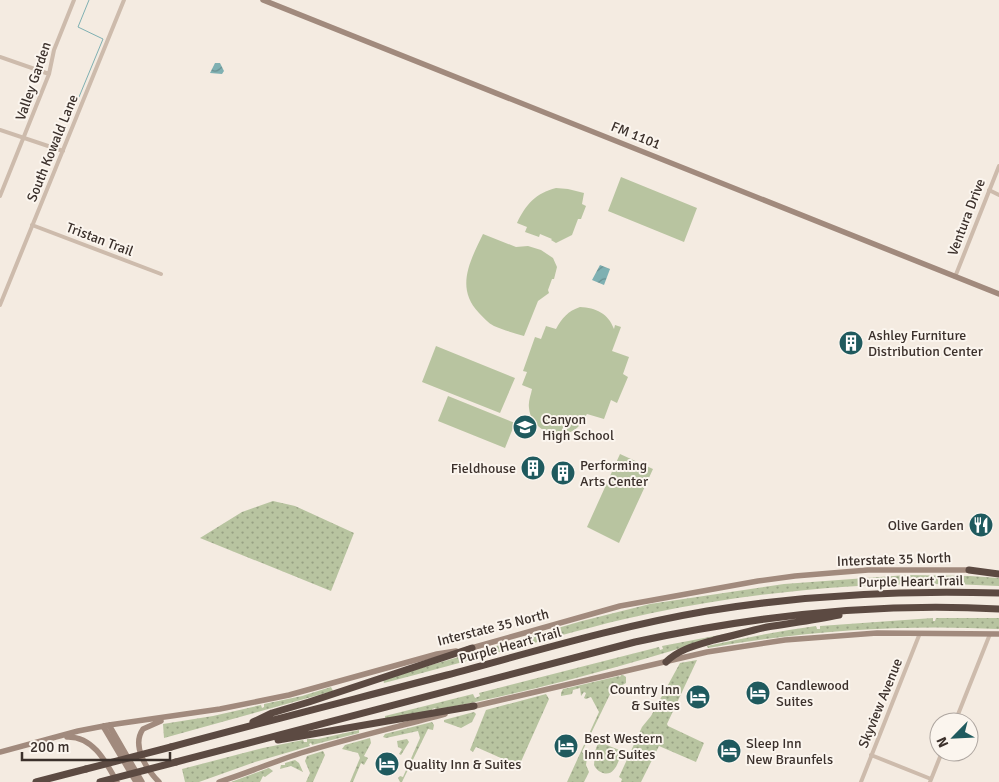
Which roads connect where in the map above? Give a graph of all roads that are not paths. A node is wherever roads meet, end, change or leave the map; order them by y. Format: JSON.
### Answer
{"nodes":[{"id":1,"x":74,"y":0,"type":"edge"},
{"id":2,"x":124,"y":0,"type":"edge"},
{"id":3,"x":263,"y":0,"type":"edge"},
{"id":4,"x":0,"y":57,"type":"edge"},
{"id":5,"x":49,"y":74,"type":"junction"},
{"id":6,"x":0,"y":130,"type":"edge"},
{"id":7,"x":24,"y":138,"type":"junction"},
{"id":8,"x":63,"y":151,"type":"junction"},
{"id":9,"x":999,"y":166,"type":"edge"},
{"id":10,"x":988,"y":190,"type":"junction"},
{"id":11,"x":999,"y":195,"type":"edge"},
{"id":12,"x":0,"y":196,"type":"edge"},
{"id":13,"x":32,"y":225,"type":"junction"},
{"id":14,"x":161,"y":274,"type":"dead end"},
{"id":15,"x":955,"y":276,"type":"junction"},
{"id":16,"x":999,"y":294,"type":"edge"},
{"id":17,"x":0,"y":305,"type":"edge"},
{"id":18,"x":969,"y":570,"type":"joint"},
{"id":19,"x":999,"y":572,"type":"edge"},
{"id":20,"x":999,"y":593,"type":"edge"},
{"id":21,"x":999,"y":609,"type":"edge"},
{"id":22,"x":861,"y":610,"type":"junction"},
{"id":23,"x":920,"y":632,"type":"junction"},
{"id":24,"x":990,"y":634,"type":"junction"},
{"id":25,"x":999,"y":634,"type":"edge"},
{"id":26,"x":472,"y":648,"type":"junction"},
{"id":27,"x":666,"y":662,"type":"junction"},
{"id":28,"x":474,"y":706,"type":"junction"},
{"id":29,"x":959,"y":712,"type":"edge"},
{"id":30,"x":170,"y":717,"type":"junction"},
{"id":31,"x":106,"y":726,"type":"junction"},
{"id":32,"x":240,"y":728,"type":"junction"},
{"id":33,"x":55,"y":738,"type":"junction"},
{"id":34,"x":260,"y":741,"type":"junction"},
{"id":35,"x":0,"y":752,"type":"edge"},
{"id":36,"x":871,"y":755,"type":"junction"},
{"id":37,"x":938,"y":762,"type":"edge"},
{"id":38,"x":931,"y":781,"type":"edge"},
{"id":39,"x":36,"y":782,"type":"edge"},
{"id":40,"x":100,"y":782,"type":"edge"},
{"id":41,"x":117,"y":782,"type":"edge"},
{"id":42,"x":136,"y":782,"type":"edge"},
{"id":43,"x":142,"y":782,"type":"edge"},
{"id":44,"x":160,"y":782,"type":"edge"},
{"id":45,"x":219,"y":782,"type":"edge"},
{"id":46,"x":860,"y":782,"type":"edge"}],
"edges":[{"from":1,"to":5,"type":"street","name":"Valley Garden"},
{"from":2,"to":8,"type":"street","name":"South Kowald Lane"},
{"from":3,"to":15,"type":"main road","name":"FM 1101","number":"FM 1101"},
{"from":4,"to":5,"type":"street"},
{"from":5,"to":7,"type":"street","name":"Valley Garden"},
{"from":6,"to":7,"type":"street"},
{"from":7,"to":8,"type":"street"},
{"from":7,"to":12,"type":"street","name":"Valley Garden"},
{"from":8,"to":13,"type":"street","name":"South Kowald Lane"},
{"from":9,"to":10,"type":"street","name":"Ventura Drive"},
{"from":10,"to":11,"type":"street"},
{"from":10,"to":15,"type":"street","name":"Ventura Drive"},
{"from":13,"to":14,"type":"street","name":"Tristan Trail"},
{"from":13,"to":17,"type":"street","name":"South Kowald Lane"},
{"from":15,"to":16,"type":"main road","name":"FM 1101","number":"FM 1101"},
{"from":18,"to":19,"type":"highway"},
{"from":18,"to":26,"type":"main road","name":"Interstate 35 North"},
{"from":20,"to":32,"type":"highway","name":"Purple Heart Trail"},
{"from":21,"to":22,"type":"highway","name":"Purple Heart Trail"},
{"from":22,"to":27,"type":"highway"},
{"from":22,"to":34,"type":"highway","name":"Purple Heart Trail"},
{"from":23,"to":24,"type":"main road"},
{"from":23,"to":27,"type":"main road"},
{"from":23,"to":36,"type":"street","name":"Skyview Avenue"},
{"from":24,"to":25,"type":"main road"},
{"from":24,"to":29,"type":"street"},
{"from":26,"to":30,"type":"main road","name":"Interstate 35 North"},
{"from":26,"to":32,"type":"highway"},
{"from":27,"to":28,"type":"main road"},
{"from":28,"to":34,"type":"highway"},
{"from":28,"to":45,"type":"main road"},
{"from":30,"to":31,"type":"main road","name":"Interstate 35 North"},
{"from":30,"to":44,"type":"main road"},
{"from":31,"to":33,"type":"main road","name":"Interstate 35 North"},
{"from":31,"to":42,"type":"main road"},
{"from":31,"to":43,"type":"main road"},
{"from":32,"to":39,"type":"highway","name":"Purple Heart Trail","bridge":true},
{"from":33,"to":35,"type":"main road","name":"Interstate 35 North"},
{"from":33,"to":41,"type":"main road"},
{"from":34,"to":40,"type":"highway","name":"Purple Heart Trail","bridge":true},
{"from":36,"to":38,"type":"street"},
{"from":36,"to":46,"type":"street","name":"Skyview Avenue"},
{"from":37,"to":38,"type":"street"}]}
